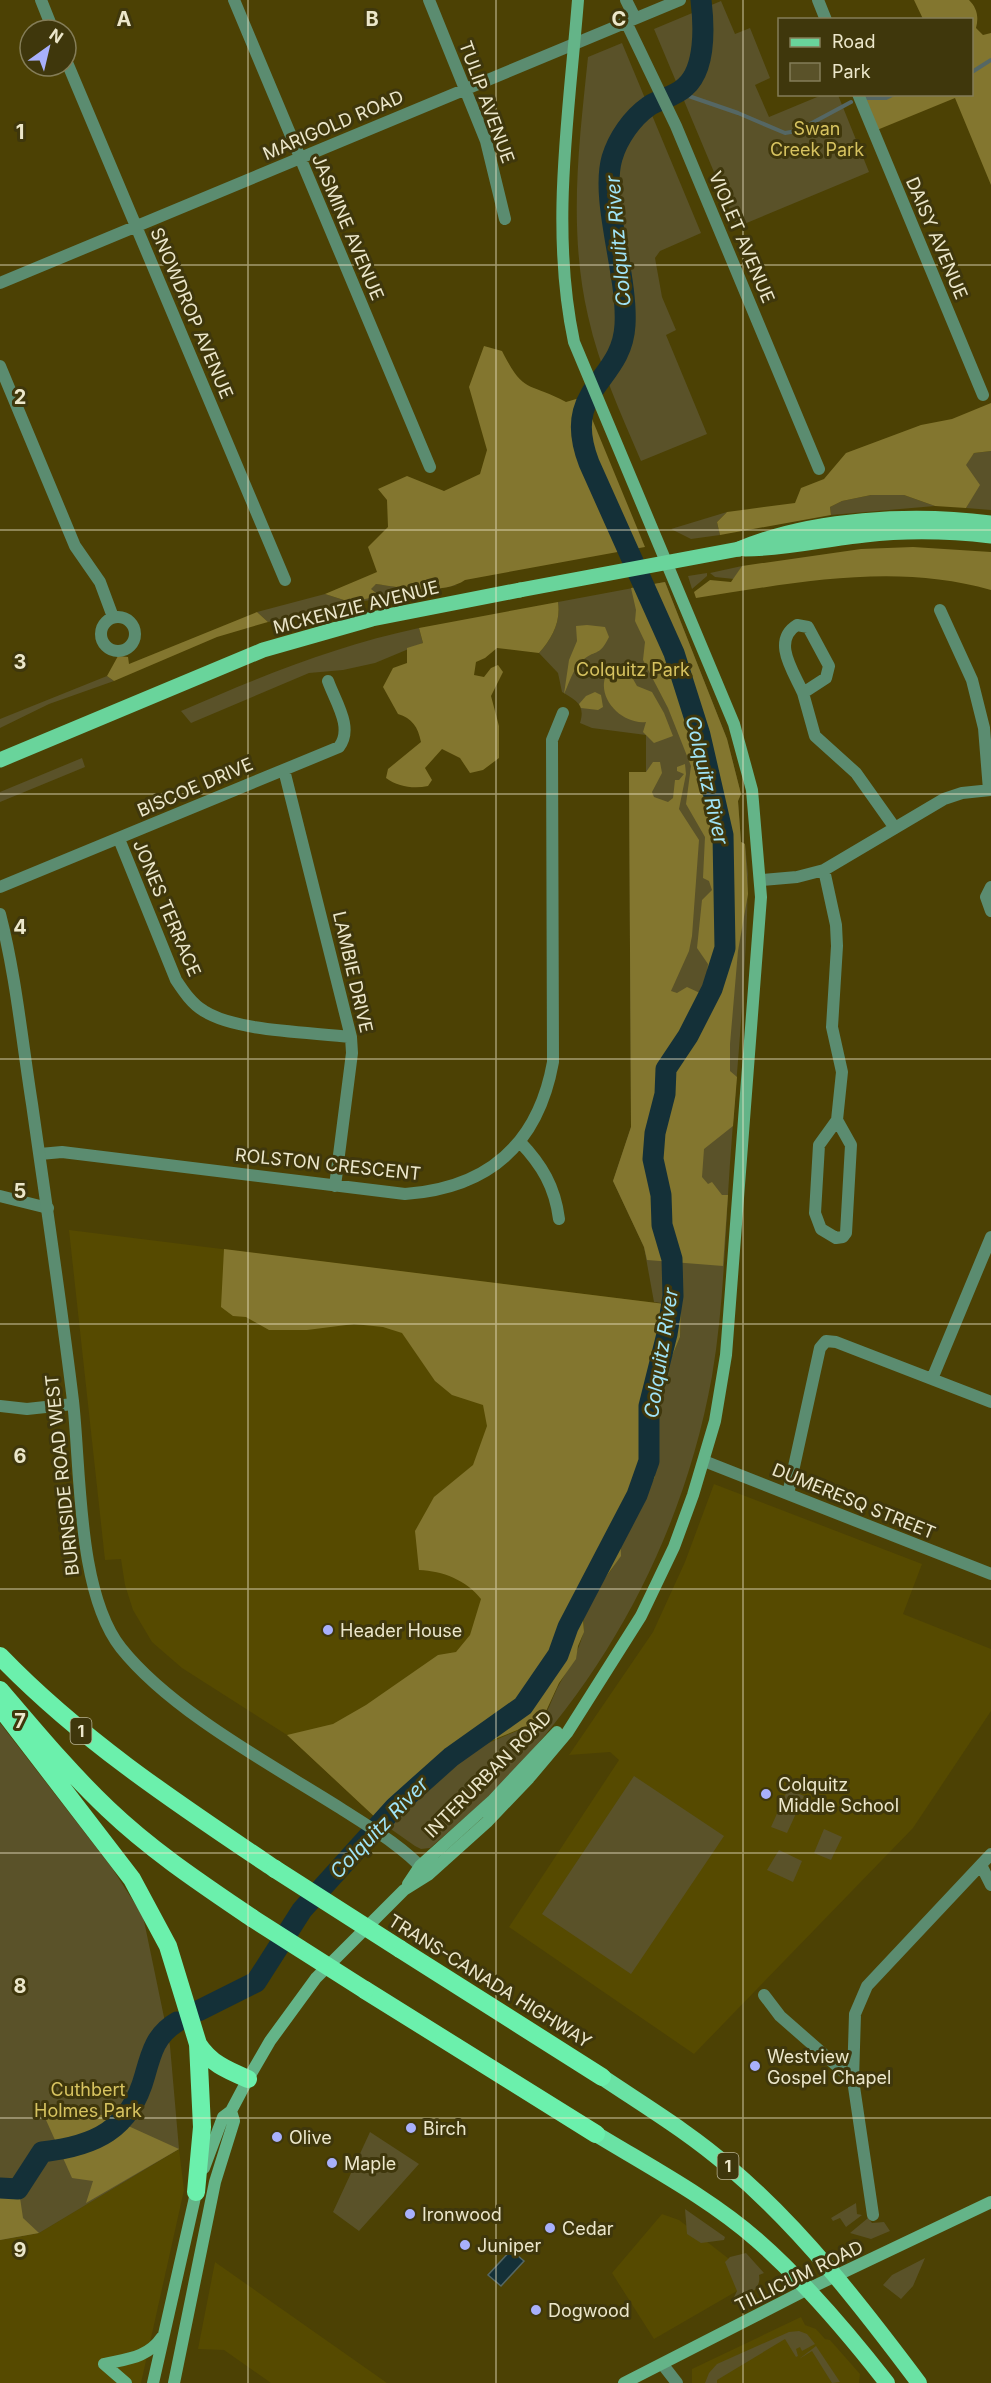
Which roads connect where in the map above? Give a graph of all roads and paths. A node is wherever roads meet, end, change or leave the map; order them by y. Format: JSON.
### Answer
{"nodes":[{"id":1,"x":41,"y":0,"type":"edge"},
{"id":2,"x":234,"y":0,"type":"edge"},
{"id":3,"x":429,"y":0,"type":"edge"},
{"id":4,"x":578,"y":0,"type":"edge"},
{"id":5,"x":626,"y":0,"type":"edge"},
{"id":6,"x":680,"y":0,"type":"edge"},
{"id":7,"x":818,"y":0,"type":"edge"},
{"id":8,"x":48,"y":18,"type":"edge"},
{"id":9,"x":825,"y":18,"type":"edge"},
{"id":10,"x":631,"y":20,"type":"junction"},
{"id":11,"x":574,"y":43,"type":"junction"},
{"id":12,"x":74,"y":78,"type":"edge"},
{"id":13,"x":466,"y":87,"type":"junction"},
{"id":14,"x":859,"y":96,"type":"edge"},
{"id":15,"x":300,"y":159,"type":"junction"},
{"id":16,"x":505,"y":219,"type":"dead end"},
{"id":17,"x":136,"y":227,"type":"junction"},
{"id":18,"x":0,"y":283,"type":"edge"},
{"id":19,"x":0,"y":366,"type":"edge"},
{"id":20,"x":983,"y":395,"type":"dead end"},
{"id":21,"x":430,"y":467,"type":"dead end"},
{"id":22,"x":819,"y":469,"type":"dead end"},
{"id":23,"x":991,"y":523,"type":"edge"},
{"id":24,"x":991,"y":536,"type":"edge"},
{"id":25,"x":739,"y":549,"type":"junction"},
{"id":26,"x":285,"y":580,"type":"dead end"},
{"id":27,"x":940,"y":610,"type":"dead end"},
{"id":28,"x":113,"y":617,"type":"dead end"},
{"id":29,"x":328,"y":681,"type":"dead end"},
{"id":30,"x":803,"y":693,"type":"junction"},
{"id":31,"x":563,"y":713,"type":"dead end"},
{"id":32,"x":987,"y":727,"type":"edge"},
{"id":33,"x":0,"y":760,"type":"edge"},
{"id":34,"x":284,"y":770,"type":"junction"},
{"id":35,"x":990,"y":790,"type":"edge"},
{"id":36,"x":895,"y":828,"type":"junction"},
{"id":37,"x":119,"y":839,"type":"junction"},
{"id":38,"x":824,"y":870,"type":"junction"},
{"id":39,"x":762,"y":880,"type":"junction"},
{"id":40,"x":0,"y":887,"type":"edge"},
{"id":41,"x":991,"y":887,"type":"edge"},
{"id":42,"x":991,"y":911,"type":"edge"},
{"id":43,"x":0,"y":914,"type":"edge"},
{"id":44,"x":351,"y":1037,"type":"junction"},
{"id":45,"x":837,"y":1120,"type":"junction"},
{"id":46,"x":519,"y":1142,"type":"junction"},
{"id":47,"x":40,"y":1154,"type":"junction"},
{"id":48,"x":335,"y":1186,"type":"junction"},
{"id":49,"x":0,"y":1196,"type":"edge"},
{"id":50,"x":48,"y":1208,"type":"junction"},
{"id":51,"x":559,"y":1219,"type":"dead end"},
{"id":52,"x":991,"y":1237,"type":"edge"},
{"id":53,"x":932,"y":1378,"type":"junction"},
{"id":54,"x":991,"y":1402,"type":"edge"},
{"id":55,"x":73,"y":1404,"type":"junction"},
{"id":56,"x":0,"y":1406,"type":"edge"},
{"id":57,"x":704,"y":1461,"type":"junction"},
{"id":58,"x":788,"y":1494,"type":"junction"},
{"id":59,"x":991,"y":1574,"type":"edge"},
{"id":60,"x":0,"y":1656,"type":"edge"},
{"id":61,"x":597,"y":1684,"type":"junction"},
{"id":62,"x":0,"y":1690,"type":"edge"},
{"id":63,"x":0,"y":1707,"type":"edge"},
{"id":64,"x":991,"y":1854,"type":"edge"},
{"id":65,"x":981,"y":1865,"type":"junction"},
{"id":66,"x":424,"y":1870,"type":"junction"},
{"id":67,"x":991,"y":1885,"type":"edge"},
{"id":68,"x":764,"y":1995,"type":"dead end"},
{"id":69,"x":198,"y":2044,"type":"junction"},
{"id":70,"x":602,"y":2077,"type":"joint"},
{"id":71,"x":248,"y":2079,"type":"junction"},
{"id":72,"x":853,"y":2080,"type":"junction"},
{"id":73,"x":231,"y":2111,"type":"junction"},
{"id":74,"x":596,"y":2134,"type":"joint"},
{"id":75,"x":196,"y":2192,"type":"junction"},
{"id":76,"x":991,"y":2202,"type":"edge"},
{"id":77,"x":873,"y":2215,"type":"dead end"},
{"id":78,"x":834,"y":2277,"type":"junction"},
{"id":79,"x":806,"y":2290,"type":"junction"},
{"id":80,"x":164,"y":2334,"type":"junction"},
{"id":81,"x":663,"y":2365,"type":"junction"},
{"id":82,"x":126,"y":2383,"type":"edge"},
{"id":83,"x":153,"y":2383,"type":"edge"},
{"id":84,"x":174,"y":2383,"type":"edge"},
{"id":85,"x":624,"y":2383,"type":"edge"},
{"id":86,"x":677,"y":2383,"type":"edge"},
{"id":87,"x":887,"y":2383,"type":"edge"},
{"id":88,"x":919,"y":2383,"type":"edge"}],
"edges":[{"from":1,"to":8,"type":"street"},
{"from":2,"to":15,"type":"street","name":"JASMINE AVENUE"},
{"from":3,"to":13,"type":"street","name":"TULIP AVENUE"},
{"from":4,"to":11,"type":"main road"},
{"from":5,"to":10,"type":"street","name":"VIOLET AVENUE"},
{"from":6,"to":10,"type":"street","name":"MARIGOLD ROAD"},
{"from":7,"to":9,"type":"street"},
{"from":10,"to":11,"type":"street","name":"MARIGOLD ROAD"},
{"from":10,"to":22,"type":"street","name":"VIOLET AVENUE"},
{"from":11,"to":13,"type":"street","name":"MARIGOLD ROAD"},
{"from":11,"to":39,"type":"main road"},
{"from":12,"to":17,"type":"street","name":"SNOWDROP AVENUE"},
{"from":13,"to":15,"type":"street","name":"MARIGOLD ROAD"},
{"from":13,"to":16,"type":"street","name":"TULIP AVENUE"},
{"from":14,"to":20,"type":"street","name":"DAISY AVENUE"},
{"from":15,"to":17,"type":"street","name":"MARIGOLD ROAD"},
{"from":15,"to":21,"type":"street","name":"JASMINE AVENUE"},
{"from":17,"to":18,"type":"street","name":"MARIGOLD ROAD"},
{"from":17,"to":26,"type":"street","name":"SNOWDROP AVENUE"},
{"from":19,"to":28,"type":"street"},
{"from":23,"to":25,"type":"main road","name":"MCKENZIE AVENUE"},
{"from":24,"to":25,"type":"main road","name":"MCKENZIE AVENUE"},
{"from":25,"to":33,"type":"main road","name":"MCKENZIE AVENUE","bridge":true},
{"from":27,"to":32,"type":"street"},
{"from":29,"to":34,"type":"street","name":"BISCOE DRIVE"},
{"from":30,"to":30,"type":"street"},
{"from":30,"to":36,"type":"street"},
{"from":31,"to":46,"type":"street","name":"ROLSTON CRESCENT"},
{"from":32,"to":35,"type":"street"},
{"from":34,"to":37,"type":"street","name":"BISCOE DRIVE"},
{"from":34,"to":44,"type":"street","name":"LAMBIE DRIVE"},
{"from":35,"to":36,"type":"street"},
{"from":36,"to":38,"type":"street"},
{"from":37,"to":40,"type":"street","name":"BISCOE DRIVE"},
{"from":37,"to":44,"type":"street","name":"JONES TERRACE"},
{"from":38,"to":39,"type":"street"},
{"from":38,"to":45,"type":"street"},
{"from":39,"to":57,"type":"main road"},
{"from":41,"to":42,"type":"street"},
{"from":43,"to":47,"type":"street","name":"BURNSIDE ROAD WEST"},
{"from":44,"to":48,"type":"street","name":"LAMBIE DRIVE"},
{"from":45,"to":45,"type":"street"},
{"from":46,"to":48,"type":"street","name":"ROLSTON CRESCENT"},
{"from":46,"to":51,"type":"street"},
{"from":47,"to":48,"type":"street","name":"ROLSTON CRESCENT"},
{"from":47,"to":50,"type":"street","name":"BURNSIDE ROAD WEST"},
{"from":49,"to":50,"type":"street"},
{"from":50,"to":55,"type":"street","name":"BURNSIDE ROAD WEST"},
{"from":52,"to":53,"type":"street"},
{"from":53,"to":54,"type":"street"},
{"from":53,"to":58,"type":"street"},
{"from":55,"to":56,"type":"street"},
{"from":55,"to":66,"type":"street","name":"BURNSIDE ROAD WEST"},
{"from":57,"to":58,"type":"street","name":"DUMERESQ STREET"},
{"from":57,"to":61,"type":"main road"},
{"from":58,"to":59,"type":"street","name":"DUMERESQ STREET"},
{"from":60,"to":70,"type":"highway","name":"TRANS-CANADA HIGHWAY","number":"1","bridge":true},
{"from":61,"to":66,"type":"main road","name":"INTERURBAN ROAD"},
{"from":61,"to":66,"type":"main road","name":"INTERURBAN ROAD"},
{"from":62,"to":74,"type":"highway","number":"1","bridge":true},
{"from":63,"to":69,"type":"highway"},
{"from":64,"to":65,"type":"street"},
{"from":65,"to":67,"type":"street"},
{"from":65,"to":72,"type":"street"},
{"from":66,"to":71,"type":"main road"},
{"from":68,"to":72,"type":"street"},
{"from":69,"to":71,"type":"highway"},
{"from":69,"to":75,"type":"highway"},
{"from":70,"to":78,"type":"highway","name":"TRANS-CANADA HIGHWAY","number":"1"},
{"from":71,"to":73,"type":"main road"},
{"from":72,"to":77,"type":"street"},
{"from":73,"to":75,"type":"main road"},
{"from":73,"to":84,"type":"main road"},
{"from":74,"to":79,"type":"highway","number":"1"},
{"from":75,"to":80,"type":"main road"},
{"from":76,"to":78,"type":"main road","name":"TILLICUM ROAD"},
{"from":78,"to":79,"type":"main road","name":"TILLICUM ROAD"},
{"from":78,"to":88,"type":"highway","name":"TRANS-CANADA HIGHWAY","number":"1"},
{"from":79,"to":81,"type":"main road","name":"TILLICUM ROAD"},
{"from":79,"to":87,"type":"highway","number":"1"},
{"from":80,"to":82,"type":"main road"},
{"from":80,"to":83,"type":"main road"},
{"from":81,"to":85,"type":"main road","name":"TILLICUM ROAD"},
{"from":81,"to":86,"type":"street"}]}
